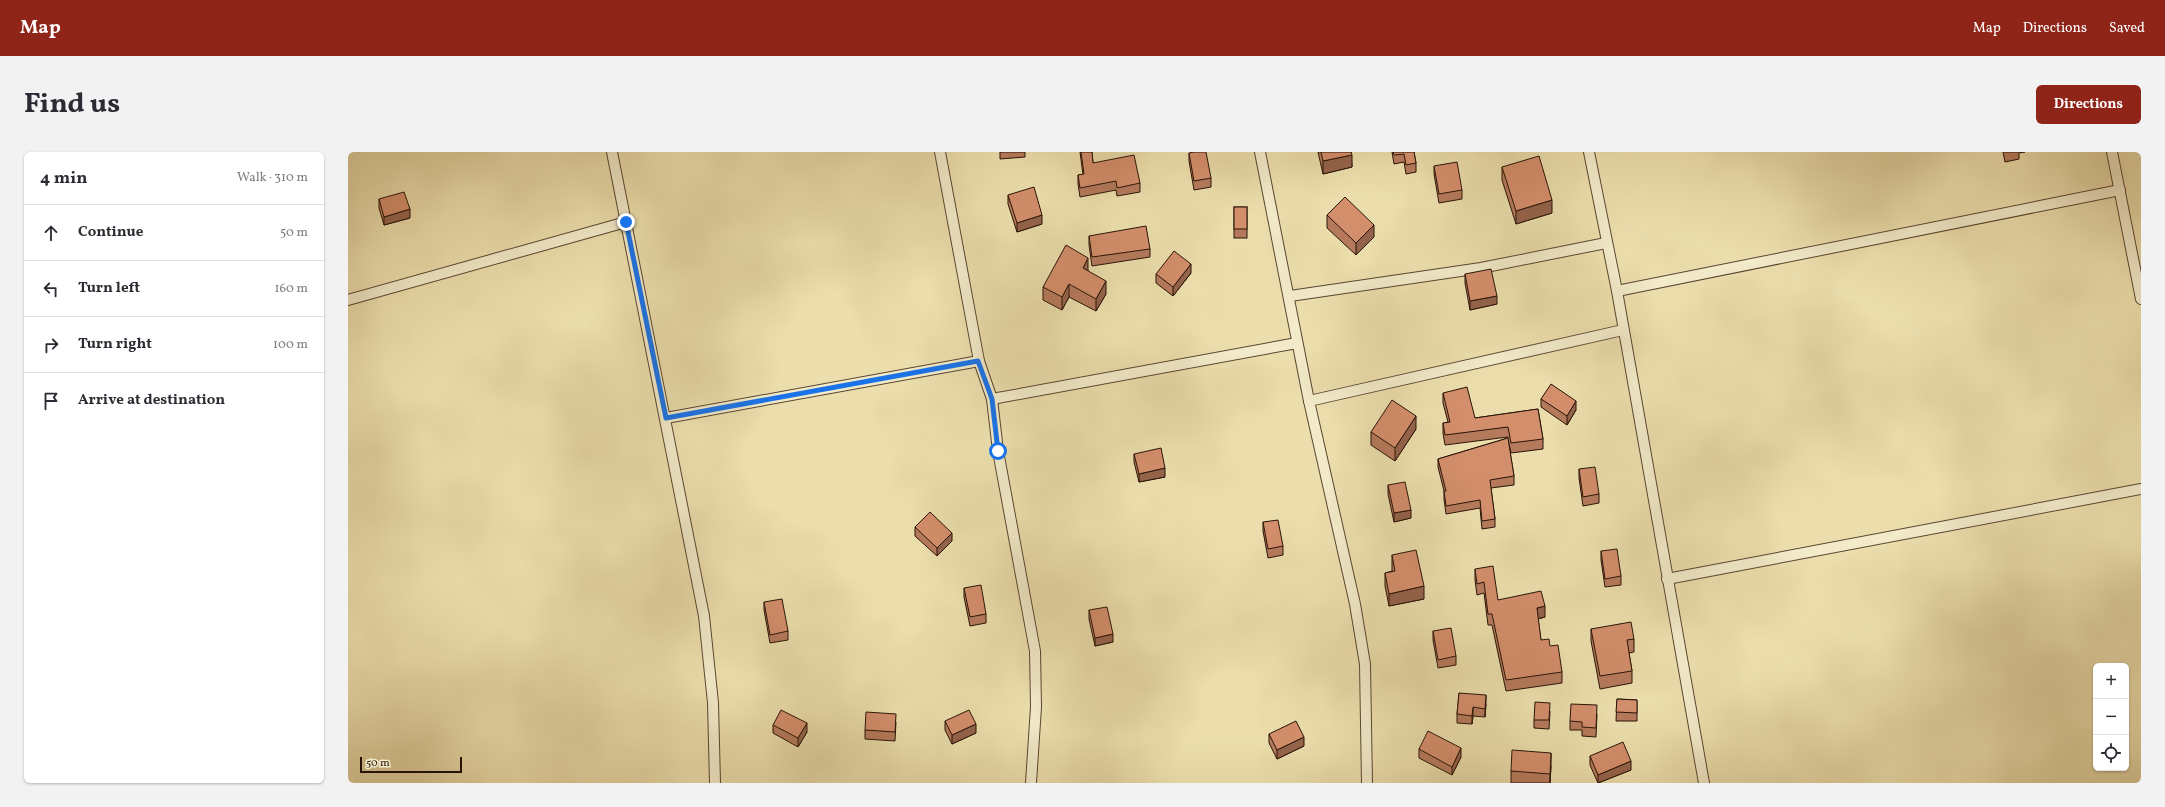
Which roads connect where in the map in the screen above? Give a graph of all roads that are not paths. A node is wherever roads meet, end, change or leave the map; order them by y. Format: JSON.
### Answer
{"nodes":[{"id":1,"x":612,"y":152,"type":"edge"},
{"id":2,"x":940,"y":152,"type":"edge"},
{"id":3,"x":1260,"y":152,"type":"edge"},
{"id":4,"x":1589,"y":152,"type":"edge"},
{"id":5,"x":2112,"y":152,"type":"edge"},
{"id":6,"x":2120,"y":190,"type":"junction"},
{"id":7,"x":626,"y":222,"type":"junction"},
{"id":8,"x":1606,"y":244,"type":"junction"},
{"id":9,"x":1617,"y":291,"type":"junction"},
{"id":10,"x":1290,"y":296,"type":"junction"},
{"id":11,"x":2141,"y":299,"type":"edge"},
{"id":12,"x":348,"y":300,"type":"edge"},
{"id":13,"x":1623,"y":330,"type":"junction"},
{"id":14,"x":1297,"y":343,"type":"junction"},
{"id":15,"x":978,"y":361,"type":"junction"},
{"id":16,"x":992,"y":399,"type":"junction"},
{"id":17,"x":1309,"y":401,"type":"junction"},
{"id":18,"x":666,"y":418,"type":"junction"},
{"id":19,"x":2141,"y":489,"type":"edge"},
{"id":20,"x":1667,"y":579,"type":"junction"},
{"id":21,"x":715,"y":783,"type":"edge"},
{"id":22,"x":1031,"y":783,"type":"edge"},
{"id":23,"x":1367,"y":783,"type":"edge"},
{"id":24,"x":1704,"y":783,"type":"edge"}],
"edges":[{"from":1,"to":7,"type":"street"},
{"from":2,"to":15,"type":"street"},
{"from":3,"to":10,"type":"street"},
{"from":4,"to":8,"type":"street"},
{"from":5,"to":6,"type":"street"},
{"from":6,"to":9,"type":"street"},
{"from":6,"to":11,"type":"street"},
{"from":7,"to":12,"type":"street"},
{"from":7,"to":18,"type":"street"},
{"from":8,"to":9,"type":"street"},
{"from":8,"to":10,"type":"street"},
{"from":9,"to":13,"type":"street"},
{"from":10,"to":14,"type":"street"},
{"from":13,"to":17,"type":"street"},
{"from":13,"to":20,"type":"street"},
{"from":14,"to":16,"type":"street"},
{"from":14,"to":17,"type":"street"},
{"from":15,"to":16,"type":"street"},
{"from":15,"to":18,"type":"street"},
{"from":16,"to":22,"type":"street"},
{"from":17,"to":23,"type":"street"},
{"from":18,"to":21,"type":"street"},
{"from":19,"to":20,"type":"street"},
{"from":20,"to":24,"type":"street"}]}
